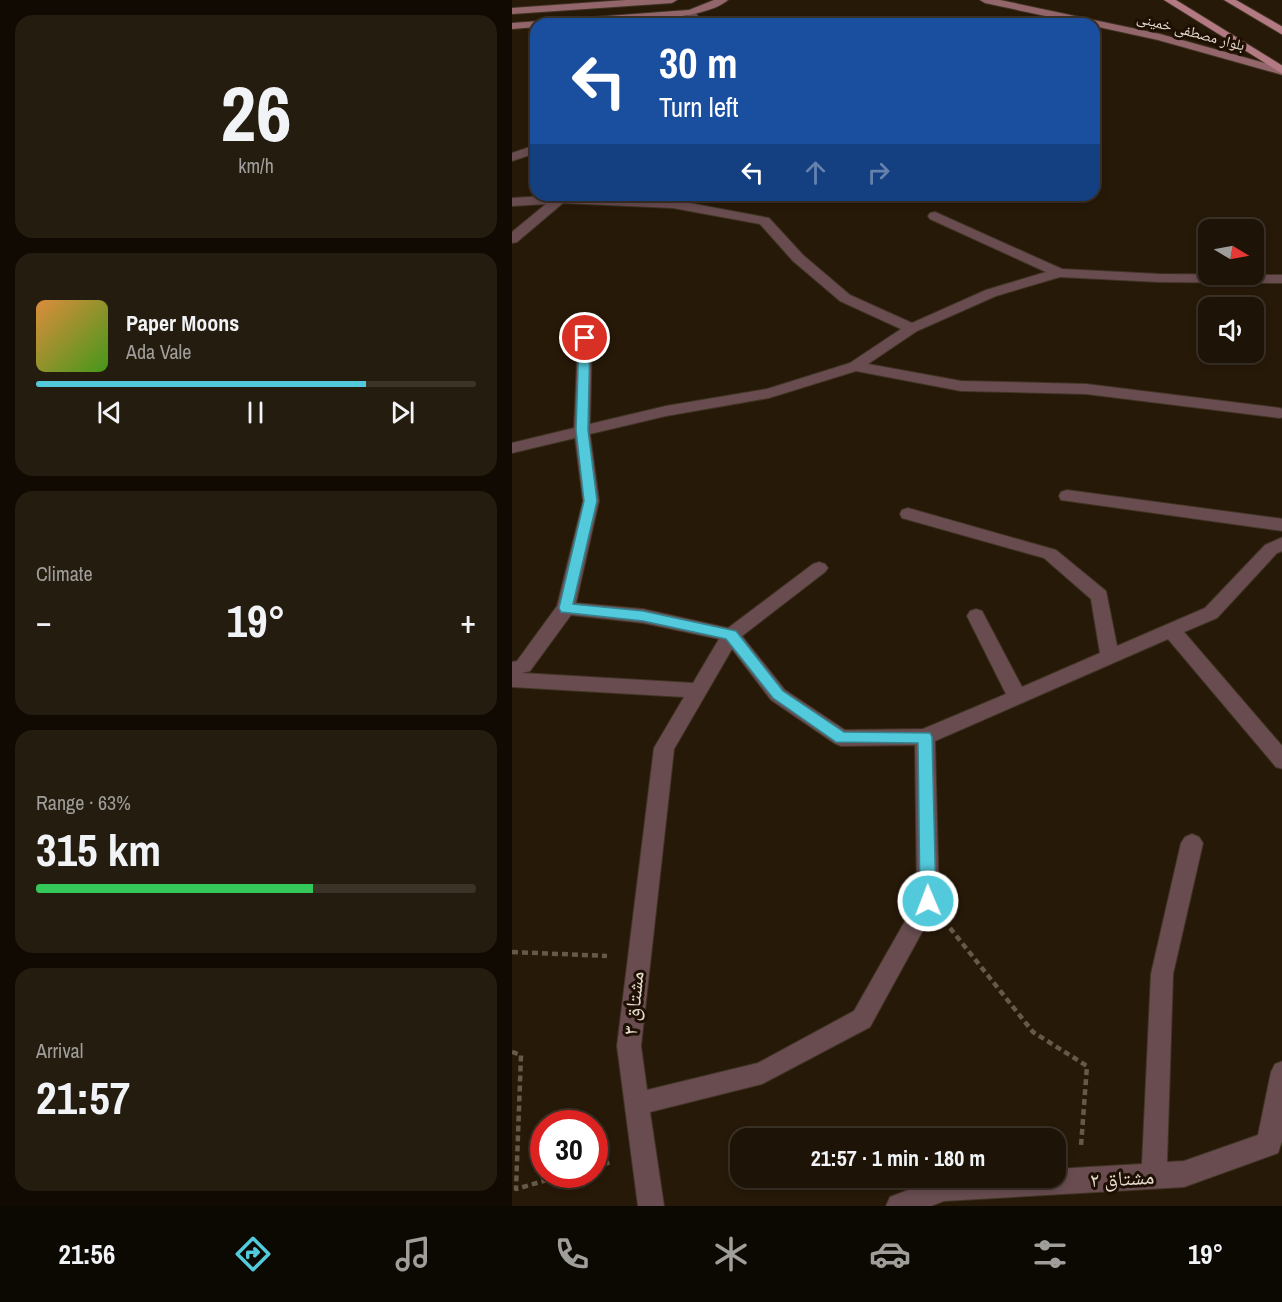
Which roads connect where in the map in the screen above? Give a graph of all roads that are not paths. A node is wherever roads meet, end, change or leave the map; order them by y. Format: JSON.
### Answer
{"nodes":[{"id":1,"x":672,"y":0,"type":"edge"},
{"id":2,"x":723,"y":0,"type":"edge"},
{"id":3,"x":985,"y":0,"type":"edge"},
{"id":4,"x":1169,"y":0,"type":"edge"},
{"id":5,"x":1229,"y":0,"type":"edge"},
{"id":6,"x":512,"y":11,"type":"edge"},
{"id":7,"x":691,"y":13,"type":"junction"},
{"id":8,"x":621,"y":18,"type":"edge"},
{"id":9,"x":694,"y":18,"type":"edge"},
{"id":10,"x":1070,"y":18,"type":"edge"},
{"id":11,"x":1100,"y":24,"type":"edge"},
{"id":12,"x":530,"y":25,"type":"edge"},
{"id":13,"x":512,"y":26,"type":"edge"},
{"id":14,"x":1283,"y":32,"type":"edge"},
{"id":15,"x":1283,"y":71,"type":"edge"},
{"id":16,"x":530,"y":151,"type":"edge"},
{"id":17,"x":512,"y":157,"type":"edge"},
{"id":18,"x":530,"y":201,"type":"edge"},
{"id":19,"x":558,"y":201,"type":"edge"},
{"id":20,"x":605,"y":201,"type":"edge"},
{"id":21,"x":512,"y":202,"type":"edge"},
{"id":22,"x":935,"y":216,"type":"dead end"},
{"id":23,"x":512,"y":240,"type":"edge"},
{"id":24,"x":1059,"y":273,"type":"junction"},
{"id":25,"x":1283,"y":279,"type":"edge"},
{"id":26,"x":912,"y":328,"type":"junction"},
{"id":27,"x":585,"y":338,"type":"dead end"},
{"id":28,"x":855,"y":366,"type":"junction"},
{"id":29,"x":1280,"y":413,"type":"dead end"},
{"id":30,"x":582,"y":430,"type":"junction"},
{"id":31,"x":512,"y":448,"type":"edge"},
{"id":32,"x":1067,"y":496,"type":"dead end"},
{"id":33,"x":908,"y":514,"type":"dead end"},
{"id":34,"x":1283,"y":525,"type":"edge"},
{"id":35,"x":1283,"y":543,"type":"edge"},
{"id":36,"x":819,"y":568,"type":"dead end"},
{"id":37,"x":566,"y":608,"type":"junction"},
{"id":38,"x":976,"y":616,"type":"dead end"},
{"id":39,"x":1171,"y":630,"type":"junction"},
{"id":40,"x":731,"y":635,"type":"junction"},
{"id":41,"x":1110,"y":658,"type":"junction"},
{"id":42,"x":512,"y":669,"type":"edge"},
{"id":43,"x":512,"y":680,"type":"edge"},
{"id":44,"x":698,"y":691,"type":"junction"},
{"id":45,"x":1018,"y":698,"type":"junction"},
{"id":46,"x":925,"y":737,"type":"junction"},
{"id":47,"x":1283,"y":761,"type":"edge"},
{"id":48,"x":1192,"y":843,"type":"dead end"},
{"id":49,"x":1283,"y":1072,"type":"edge"},
{"id":50,"x":636,"y":1104,"type":"junction"},
{"id":51,"x":1276,"y":1143,"type":"edge"},
{"id":52,"x":1154,"y":1176,"type":"junction"},
{"id":53,"x":651,"y":1206,"type":"edge"},
{"id":54,"x":899,"y":1206,"type":"edge"}],
"edges":[{"from":1,"to":6,"type":"main road"},
{"from":2,"to":7,"type":"main road"},
{"from":3,"to":10,"type":"main road","name":"بلوار مصطفی خمینی"},
{"from":4,"to":15,"type":"main road"},
{"from":5,"to":14,"type":"main road"},
{"from":7,"to":8,"type":"main road"},
{"from":7,"to":9,"type":"street"},
{"from":11,"to":15,"type":"main road","name":"بلوار مصطفی خمینی"},
{"from":12,"to":13,"type":"main road"},
{"from":16,"to":17,"type":"street"},
{"from":18,"to":21,"type":"street"},
{"from":19,"to":23,"type":"street"},
{"from":20,"to":26,"type":"street"},
{"from":22,"to":24,"type":"street"},
{"from":24,"to":25,"type":"street"},
{"from":24,"to":26,"type":"street"},
{"from":26,"to":28,"type":"street"},
{"from":27,"to":30,"type":"street"},
{"from":28,"to":29,"type":"street"},
{"from":28,"to":30,"type":"street"},
{"from":30,"to":31,"type":"street"},
{"from":30,"to":37,"type":"street"},
{"from":32,"to":34,"type":"street"},
{"from":33,"to":41,"type":"street"},
{"from":35,"to":39,"type":"street"},
{"from":36,"to":40,"type":"street"},
{"from":37,"to":40,"type":"street"},
{"from":37,"to":42,"type":"street"},
{"from":38,"to":45,"type":"street"},
{"from":39,"to":41,"type":"street"},
{"from":39,"to":47,"type":"street"},
{"from":40,"to":44,"type":"street"},
{"from":40,"to":46,"type":"street"},
{"from":41,"to":45,"type":"street"},
{"from":43,"to":44,"type":"street"},
{"from":44,"to":50,"type":"street","name":"مشتاق ۳"},
{"from":45,"to":46,"type":"street"},
{"from":46,"to":50,"type":"street"},
{"from":48,"to":52,"type":"street"},
{"from":49,"to":51,"type":"street","name":"مشتاق ۲"},
{"from":50,"to":53,"type":"street","name":"مشتاق ۳"},
{"from":51,"to":52,"type":"street","name":"مشتاق ۲"},
{"from":52,"to":54,"type":"street","name":"مشتاق ۲"}]}
